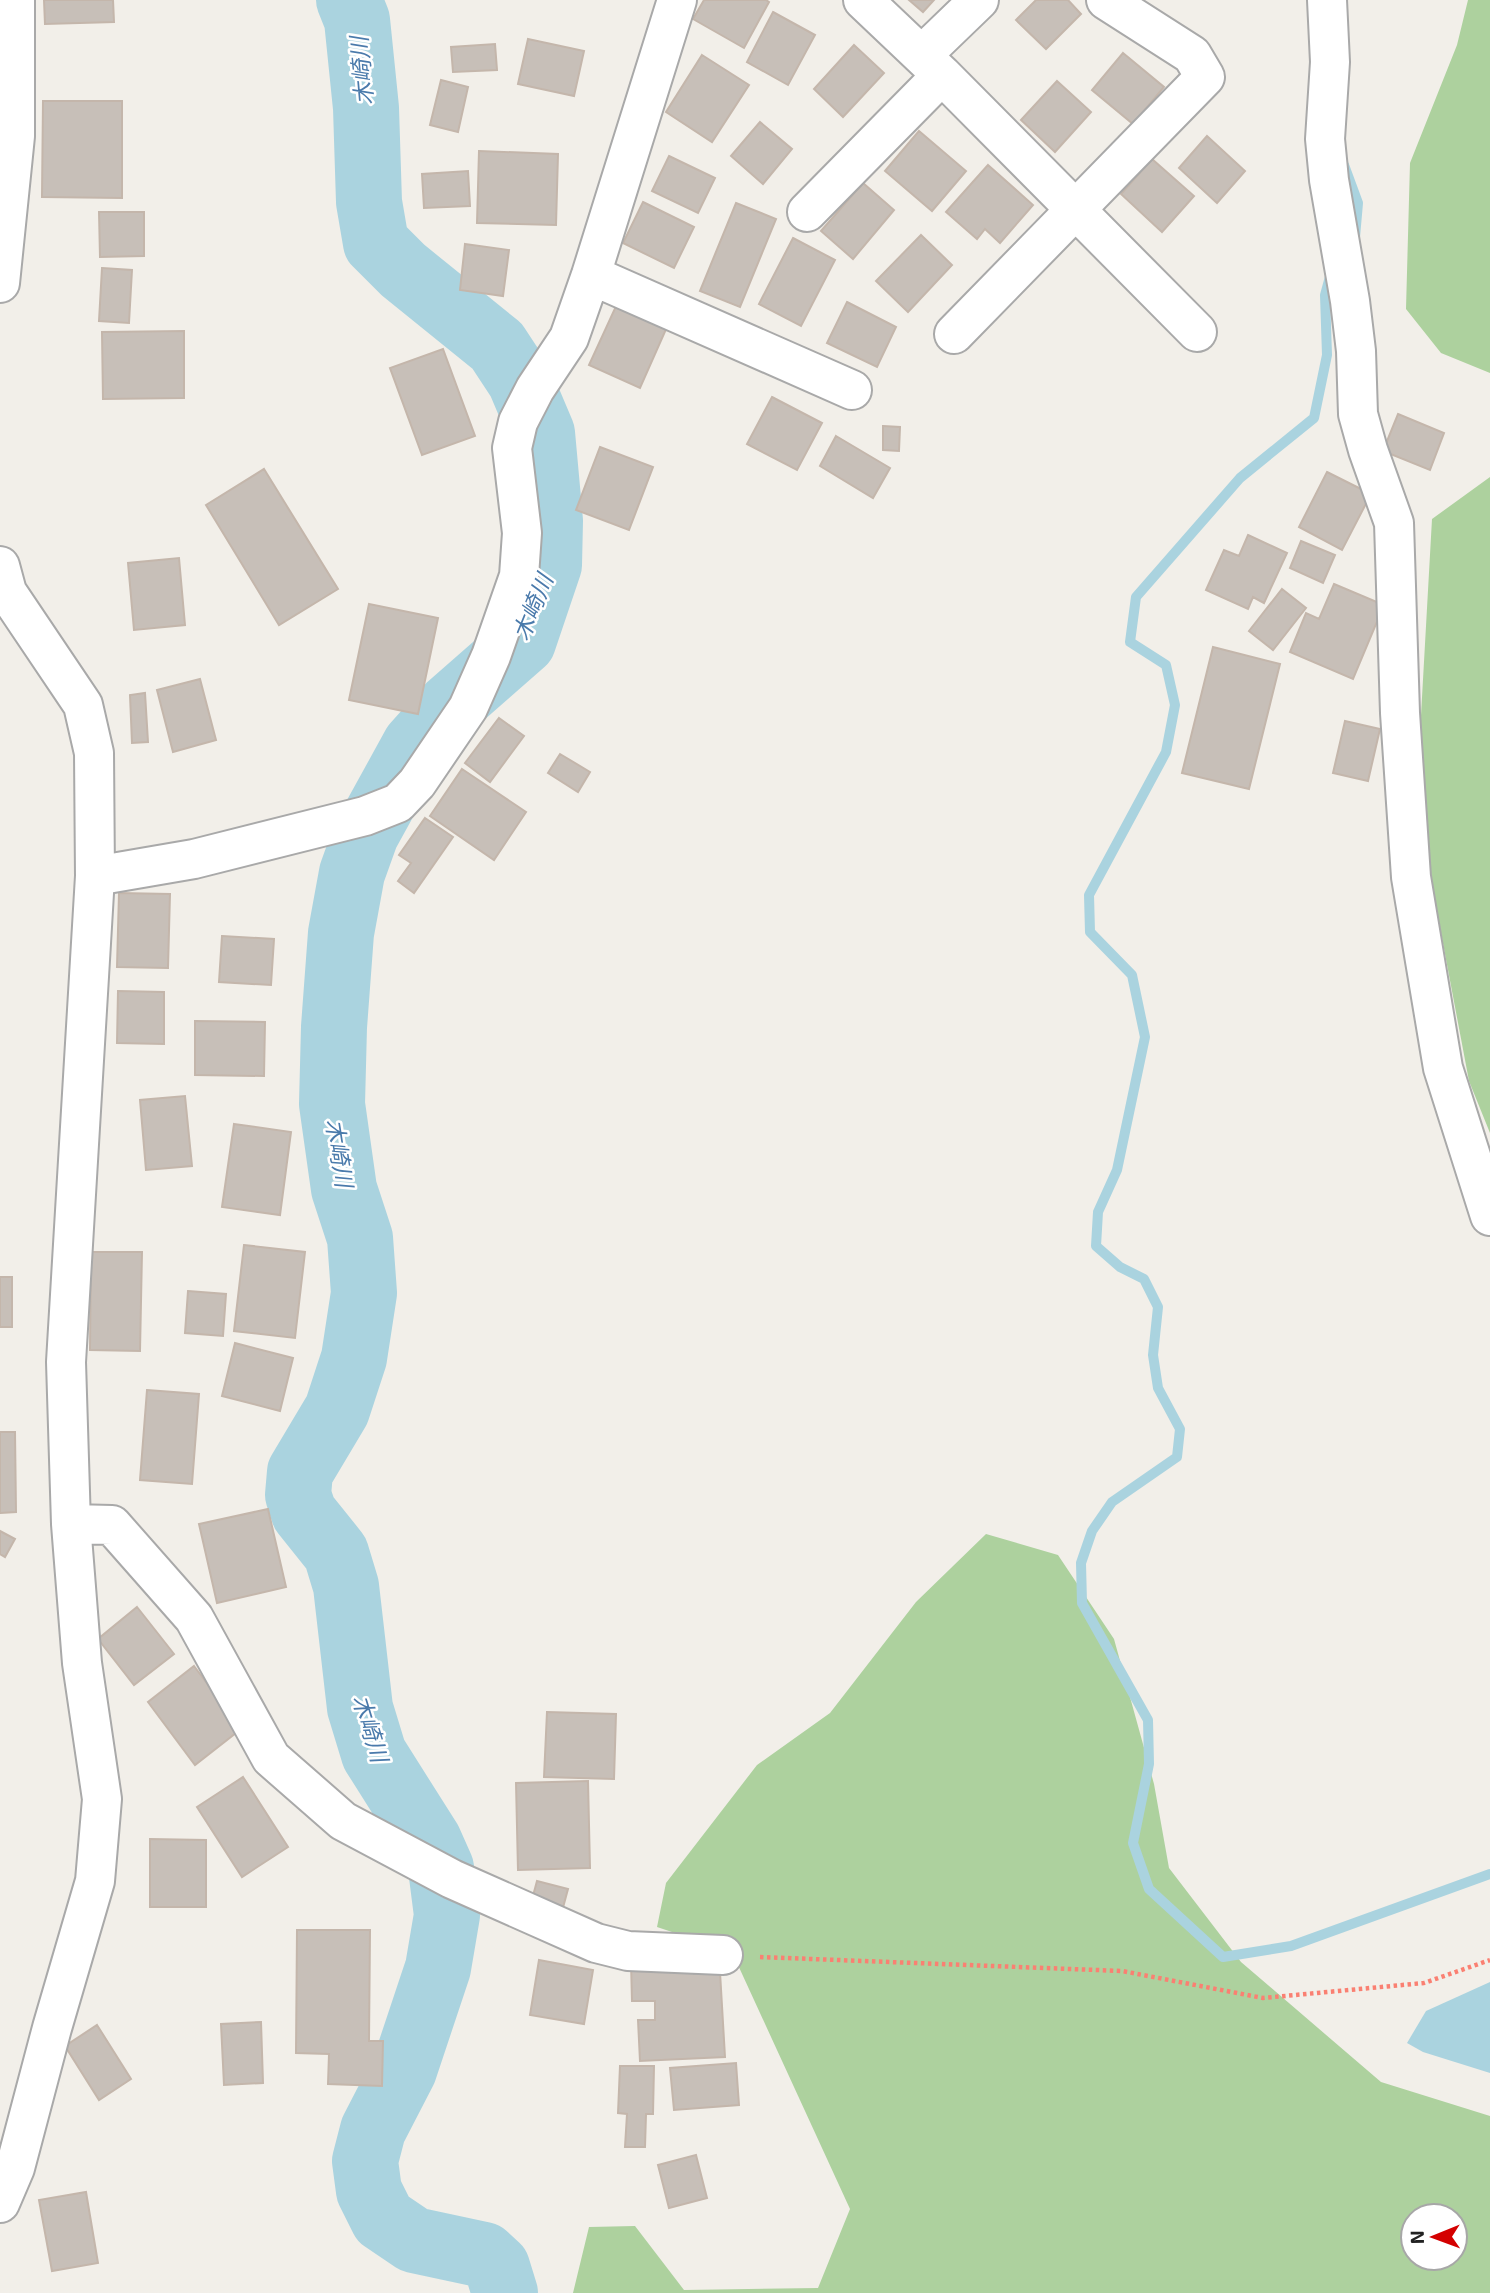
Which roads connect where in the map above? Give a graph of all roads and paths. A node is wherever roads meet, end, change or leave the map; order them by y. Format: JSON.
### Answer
{"nodes":[{"id":1,"x":15,"y":0,"type":"edge"},
{"id":2,"x":677,"y":0,"type":"edge"},
{"id":3,"x":863,"y":0,"type":"edge"},
{"id":4,"x":979,"y":0,"type":"edge"},
{"id":5,"x":1106,"y":0,"type":"edge"},
{"id":6,"x":1327,"y":0,"type":"edge"},
{"id":7,"x":932,"y":65,"type":"junction"},
{"id":8,"x":1075,"y":209,"type":"junction"},
{"id":9,"x":807,"y":212,"type":"dead end"},
{"id":10,"x":591,"y":275,"type":"junction"},
{"id":11,"x":0,"y":283,"type":"edge"},
{"id":12,"x":1197,"y":332,"type":"dead end"},
{"id":13,"x":954,"y":334,"type":"dead end"},
{"id":14,"x":852,"y":390,"type":"dead end"},
{"id":15,"x":0,"y":566,"type":"edge"},
{"id":16,"x":95,"y":876,"type":"junction"},
{"id":17,"x":1490,"y":1216,"type":"edge"},
{"id":18,"x":71,"y":1524,"type":"junction"},
{"id":19,"x":723,"y":1955,"type":"joint"},
{"id":20,"x":1490,"y":1960,"type":"edge"},
{"id":21,"x":0,"y":2203,"type":"edge"}],
"edges":[{"from":1,"to":11,"type":"street"},
{"from":2,"to":10,"type":"street"},
{"from":3,"to":7,"type":"street"},
{"from":4,"to":7,"type":"street"},
{"from":5,"to":8,"type":"street"},
{"from":6,"to":17,"type":"street"},
{"from":7,"to":8,"type":"street"},
{"from":7,"to":9,"type":"street"},
{"from":8,"to":12,"type":"street"},
{"from":8,"to":13,"type":"street"},
{"from":10,"to":14,"type":"street"},
{"from":10,"to":16,"type":"street"},
{"from":15,"to":16,"type":"street"},
{"from":16,"to":18,"type":"street"},
{"from":18,"to":19,"type":"street"},
{"from":18,"to":21,"type":"street"},
{"from":19,"to":20,"type":"path"}]}
